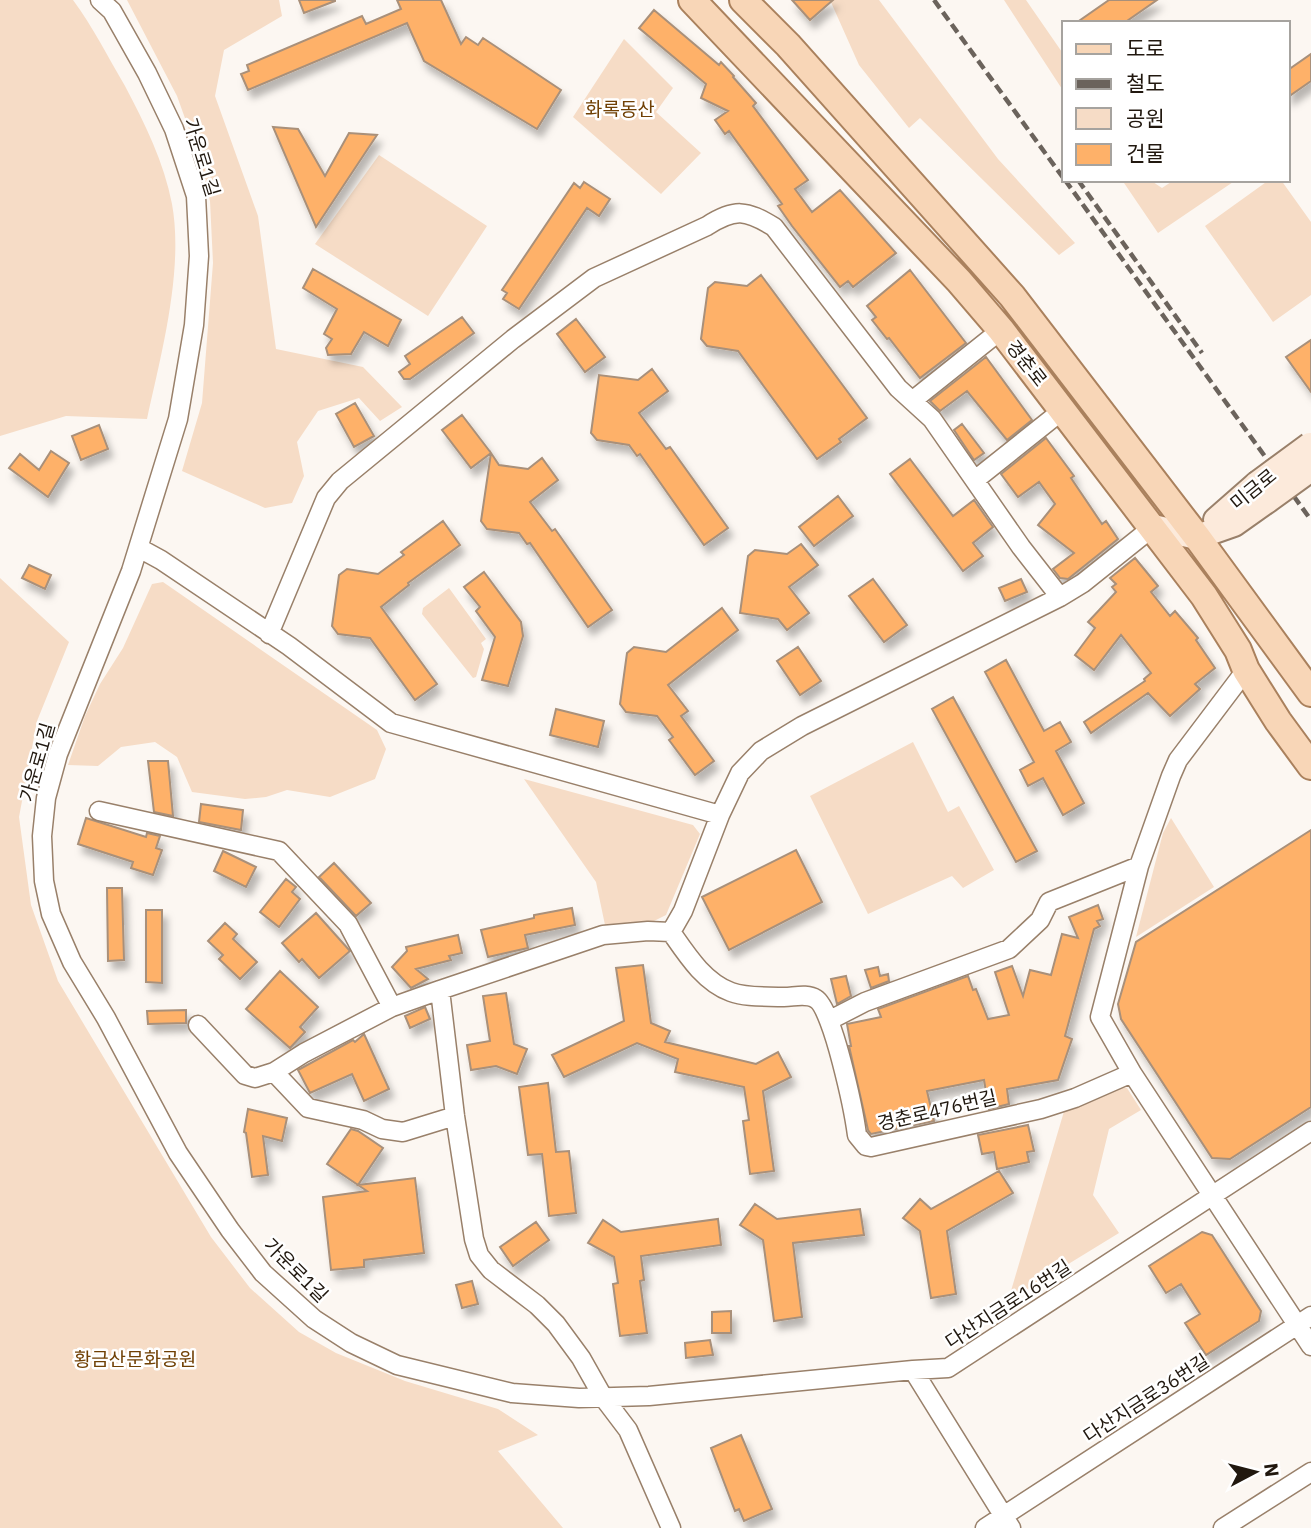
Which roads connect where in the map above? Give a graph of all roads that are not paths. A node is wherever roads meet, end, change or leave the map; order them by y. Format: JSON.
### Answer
{"nodes":[{"id":1,"x":100,"y":0,"type":"edge"},
{"id":2,"x":692,"y":0,"type":"edge"},
{"id":3,"x":743,"y":0,"type":"edge"},
{"id":4,"x":1001,"y":330,"type":"junction"},
{"id":5,"x":912,"y":401,"type":"junction"},
{"id":6,"x":1064,"y":410,"type":"junction"},
{"id":7,"x":1311,"y":445,"type":"edge"},
{"id":8,"x":1311,"y":469,"type":"edge"},
{"id":9,"x":975,"y":480,"type":"junction"},
{"id":10,"x":1262,"y":492,"type":"junction"},
{"id":11,"x":1153,"y":527,"type":"junction"},
{"id":12,"x":1197,"y":537,"type":"junction"},
{"id":13,"x":139,"y":548,"type":"junction"},
{"id":14,"x":1060,"y":597,"type":"junction"},
{"id":15,"x":269,"y":634,"type":"junction"},
{"id":16,"x":1246,"y":670,"type":"junction"},
{"id":17,"x":1311,"y":693,"type":"edge"},
{"id":18,"x":1311,"y":766,"type":"edge"},
{"id":19,"x":99,"y":811,"type":"dead end"},
{"id":20,"x":720,"y":815,"type":"junction"},
{"id":21,"x":1139,"y":866,"type":"junction"},
{"id":22,"x":671,"y":932,"type":"junction"},
{"id":23,"x":440,"y":990,"type":"junction"},
{"id":24,"x":392,"y":1007,"type":"junction"},
{"id":25,"x":830,"y":1020,"type":"junction"},
{"id":26,"x":198,"y":1025,"type":"dead end"},
{"id":27,"x":274,"y":1072,"type":"junction"},
{"id":28,"x":1132,"y":1073,"type":"junction"},
{"id":29,"x":455,"y":1116,"type":"junction"},
{"id":30,"x":1311,"y":1131,"type":"edge"},
{"id":31,"x":1213,"y":1194,"type":"junction"},
{"id":32,"x":1304,"y":1320,"type":"edge"},
{"id":33,"x":1311,"y":1346,"type":"edge"},
{"id":34,"x":912,"y":1370,"type":"junction"},
{"id":35,"x":603,"y":1397,"type":"junction"},
{"id":36,"x":1311,"y":1472,"type":"edge"},
{"id":37,"x":1007,"y":1522,"type":"edge"},
{"id":38,"x":671,"y":1528,"type":"edge"},
{"id":39,"x":985,"y":1528,"type":"edge"},
{"id":40,"x":1223,"y":1528,"type":"edge"}],
"edges":[{"from":1,"to":13,"type":"street","name":"가운로1길"},
{"from":2,"to":4,"type":"main road","name":"경춘로"},
{"from":3,"to":12,"type":"main road","name":"경춘로"},
{"from":4,"to":5,"type":"street"},
{"from":4,"to":6,"type":"main road","name":"경춘로"},
{"from":5,"to":9,"type":"street"},
{"from":5,"to":15,"type":"street"},
{"from":6,"to":9,"type":"street"},
{"from":6,"to":11,"type":"main road","name":"경춘로"},
{"from":7,"to":10,"type":"street","name":"미금로","bridge":true},
{"from":8,"to":10,"type":"street","name":"미금로","bridge":true},
{"from":9,"to":14,"type":"street"},
{"from":10,"to":12,"type":"street","name":"미금로"},
{"from":11,"to":12,"type":"street"},
{"from":11,"to":14,"type":"street"},
{"from":11,"to":16,"type":"main road","name":"경춘로"},
{"from":12,"to":17,"type":"main road","name":"경춘로"},
{"from":13,"to":15,"type":"street"},
{"from":13,"to":35,"type":"street","name":"가운로1길"},
{"from":14,"to":20,"type":"street"},
{"from":15,"to":20,"type":"street"},
{"from":16,"to":18,"type":"main road","name":"경춘로"},
{"from":16,"to":21,"type":"street"},
{"from":19,"to":24,"type":"street"},
{"from":20,"to":22,"type":"street"},
{"from":21,"to":25,"type":"street"},
{"from":21,"to":28,"type":"street"},
{"from":22,"to":23,"type":"street"},
{"from":22,"to":25,"type":"street"},
{"from":23,"to":24,"type":"street"},
{"from":23,"to":29,"type":"street"},
{"from":24,"to":27,"type":"street"},
{"from":25,"to":28,"type":"street","name":"경춘로476번길"},
{"from":26,"to":27,"type":"street"},
{"from":27,"to":29,"type":"street"},
{"from":28,"to":31,"type":"street"},
{"from":29,"to":35,"type":"street"},
{"from":30,"to":31,"type":"street","name":"다산지금로16번길"},
{"from":31,"to":32,"type":"street"},
{"from":31,"to":34,"type":"street","name":"다산지금로16번길"},
{"from":32,"to":33,"type":"street"},
{"from":32,"to":37,"type":"street","name":"다산지금로36번길"},
{"from":34,"to":35,"type":"street","name":"다산지금로16번길"},
{"from":34,"to":37,"type":"street"},
{"from":35,"to":38,"type":"street"},
{"from":36,"to":40,"type":"street"},
{"from":37,"to":39,"type":"street","name":"다산지금로36번길"}]}
